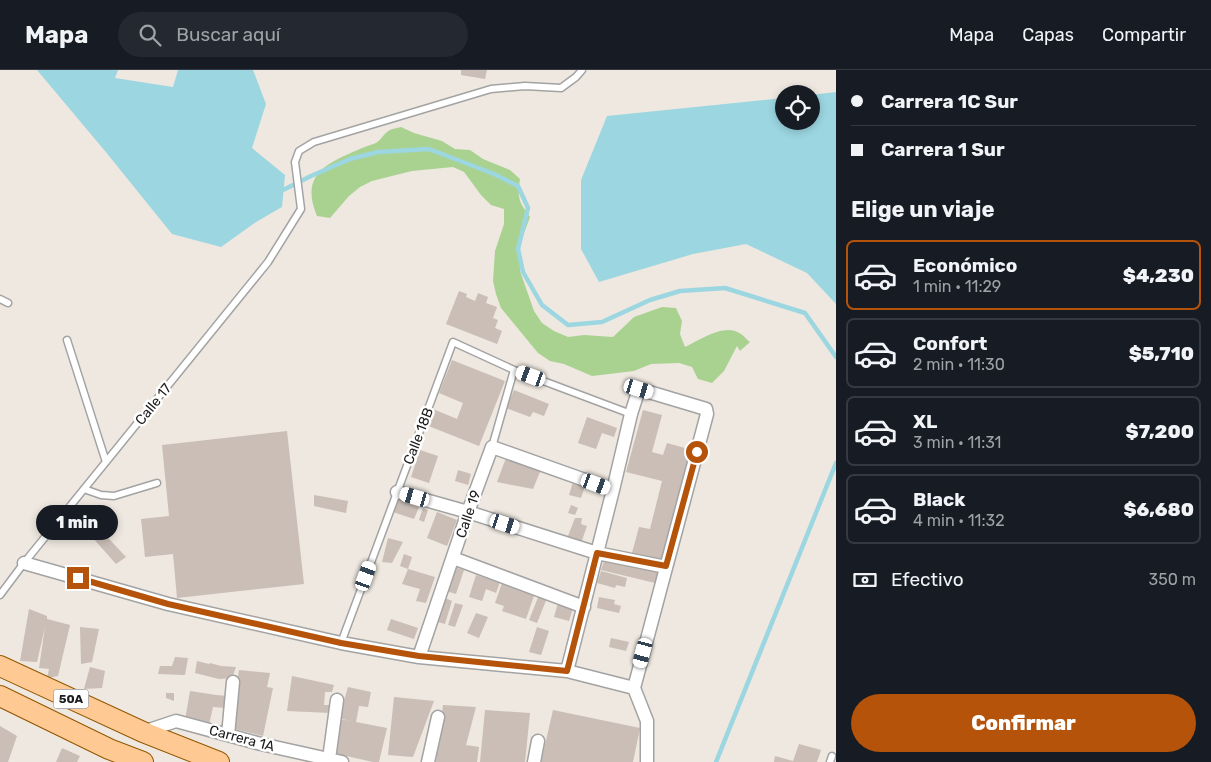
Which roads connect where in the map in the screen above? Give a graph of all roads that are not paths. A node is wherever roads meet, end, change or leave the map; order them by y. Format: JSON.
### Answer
{"nodes":[{"id":1,"x":582,"y":70,"type":"edge"},
{"id":2,"x":0,"y":299,"type":"edge"},
{"id":3,"x":8,"y":303,"type":"dead end"},
{"id":4,"x":67,"y":340,"type":"dead end"},
{"id":5,"x":514,"y":370,"type":"junction"},
{"id":6,"x":631,"y":414,"type":"junction"},
{"id":7,"x":492,"y":447,"type":"junction"},
{"id":8,"x":106,"y":462,"type":"junction"},
{"id":9,"x":158,"y":483,"type":"dead end"},
{"id":10,"x":84,"y":489,"type":"junction"},
{"id":11,"x":613,"y":490,"type":"junction"},
{"id":12,"x":397,"y":492,"type":"junction"},
{"id":13,"x":468,"y":512,"type":"junction"},
{"id":14,"x":597,"y":553,"type":"junction"},
{"id":15,"x":453,"y":558,"type":"junction"},
{"id":16,"x":24,"y":563,"type":"junction"},
{"id":17,"x":666,"y":566,"type":"junction"},
{"id":18,"x":0,"y":595,"type":"edge"},
{"id":19,"x":584,"y":606,"type":"junction"},
{"id":20,"x":341,"y":643,"type":"junction"},
{"id":21,"x":419,"y":656,"type":"junction"},
{"id":22,"x":0,"y":666,"type":"edge"},
{"id":23,"x":567,"y":671,"type":"junction"},
{"id":24,"x":233,"y":682,"type":"dead end"},
{"id":25,"x":634,"y":688,"type":"junction"},
{"id":26,"x":0,"y":696,"type":"edge"},
{"id":27,"x":337,"y":700,"type":"dead end"},
{"id":28,"x":438,"y":717,"type":"dead end"},
{"id":29,"x":143,"y":732,"type":"junction"},
{"id":30,"x":228,"y":734,"type":"junction"},
{"id":31,"x":538,"y":741,"type":"dead end"},
{"id":32,"x":115,"y":756,"type":"edge"},
{"id":33,"x":329,"y":759,"type":"junction"},
{"id":34,"x":143,"y":762,"type":"edge"},
{"id":35,"x":219,"y":762,"type":"edge"},
{"id":36,"x":342,"y":762,"type":"edge"},
{"id":37,"x":428,"y":762,"type":"edge"},
{"id":38,"x":534,"y":762,"type":"edge"},
{"id":39,"x":647,"y":762,"type":"edge"}],
"edges":[{"from":1,"to":8,"type":"lane","name":"Calle 17"},
{"from":2,"to":3,"type":"lane"},
{"from":4,"to":8,"type":"lane"},
{"from":5,"to":6,"type":"lane"},
{"from":5,"to":7,"type":"lane","name":"Calle 19"},
{"from":5,"to":12,"type":"lane","name":"Calle 18B"},
{"from":6,"to":11,"type":"street"},
{"from":6,"to":17,"type":"street"},
{"from":7,"to":11,"type":"street"},
{"from":7,"to":13,"type":"street","name":"Calle 19"},
{"from":8,"to":10,"type":"lane","name":"Calle 17"},
{"from":9,"to":10,"type":"lane"},
{"from":10,"to":16,"type":"lane","name":"Calle 17"},
{"from":11,"to":14,"type":"street"},
{"from":12,"to":13,"type":"street"},
{"from":12,"to":20,"type":"lane","name":"Calle 18B"},
{"from":13,"to":14,"type":"street"},
{"from":13,"to":15,"type":"street","name":"Calle 19"},
{"from":14,"to":17,"type":"street"},
{"from":14,"to":19,"type":"street"},
{"from":15,"to":19,"type":"street"},
{"from":15,"to":21,"type":"street","name":"Calle 19"},
{"from":16,"to":18,"type":"lane","name":"Calle 17"},
{"from":16,"to":20,"type":"street"},
{"from":17,"to":25,"type":"street"},
{"from":19,"to":23,"type":"street"},
{"from":20,"to":21,"type":"street"},
{"from":21,"to":23,"type":"street"},
{"from":22,"to":29,"type":"main road","number":"50A"},
{"from":23,"to":25,"type":"street"},
{"from":24,"to":30,"type":"street"},
{"from":25,"to":39,"type":"street"},
{"from":26,"to":32,"type":"main road","number":"50A"},
{"from":27,"to":33,"type":"street"},
{"from":28,"to":37,"type":"street"},
{"from":29,"to":30,"type":"street","name":"Carrera 1A"},
{"from":29,"to":35,"type":"main road","number":"50A"},
{"from":30,"to":33,"type":"street","name":"Carrera 1A"},
{"from":31,"to":38,"type":"street"},
{"from":32,"to":34,"type":"main road","number":"50A"},
{"from":33,"to":36,"type":"street","name":"Carrera 1A"}]}
